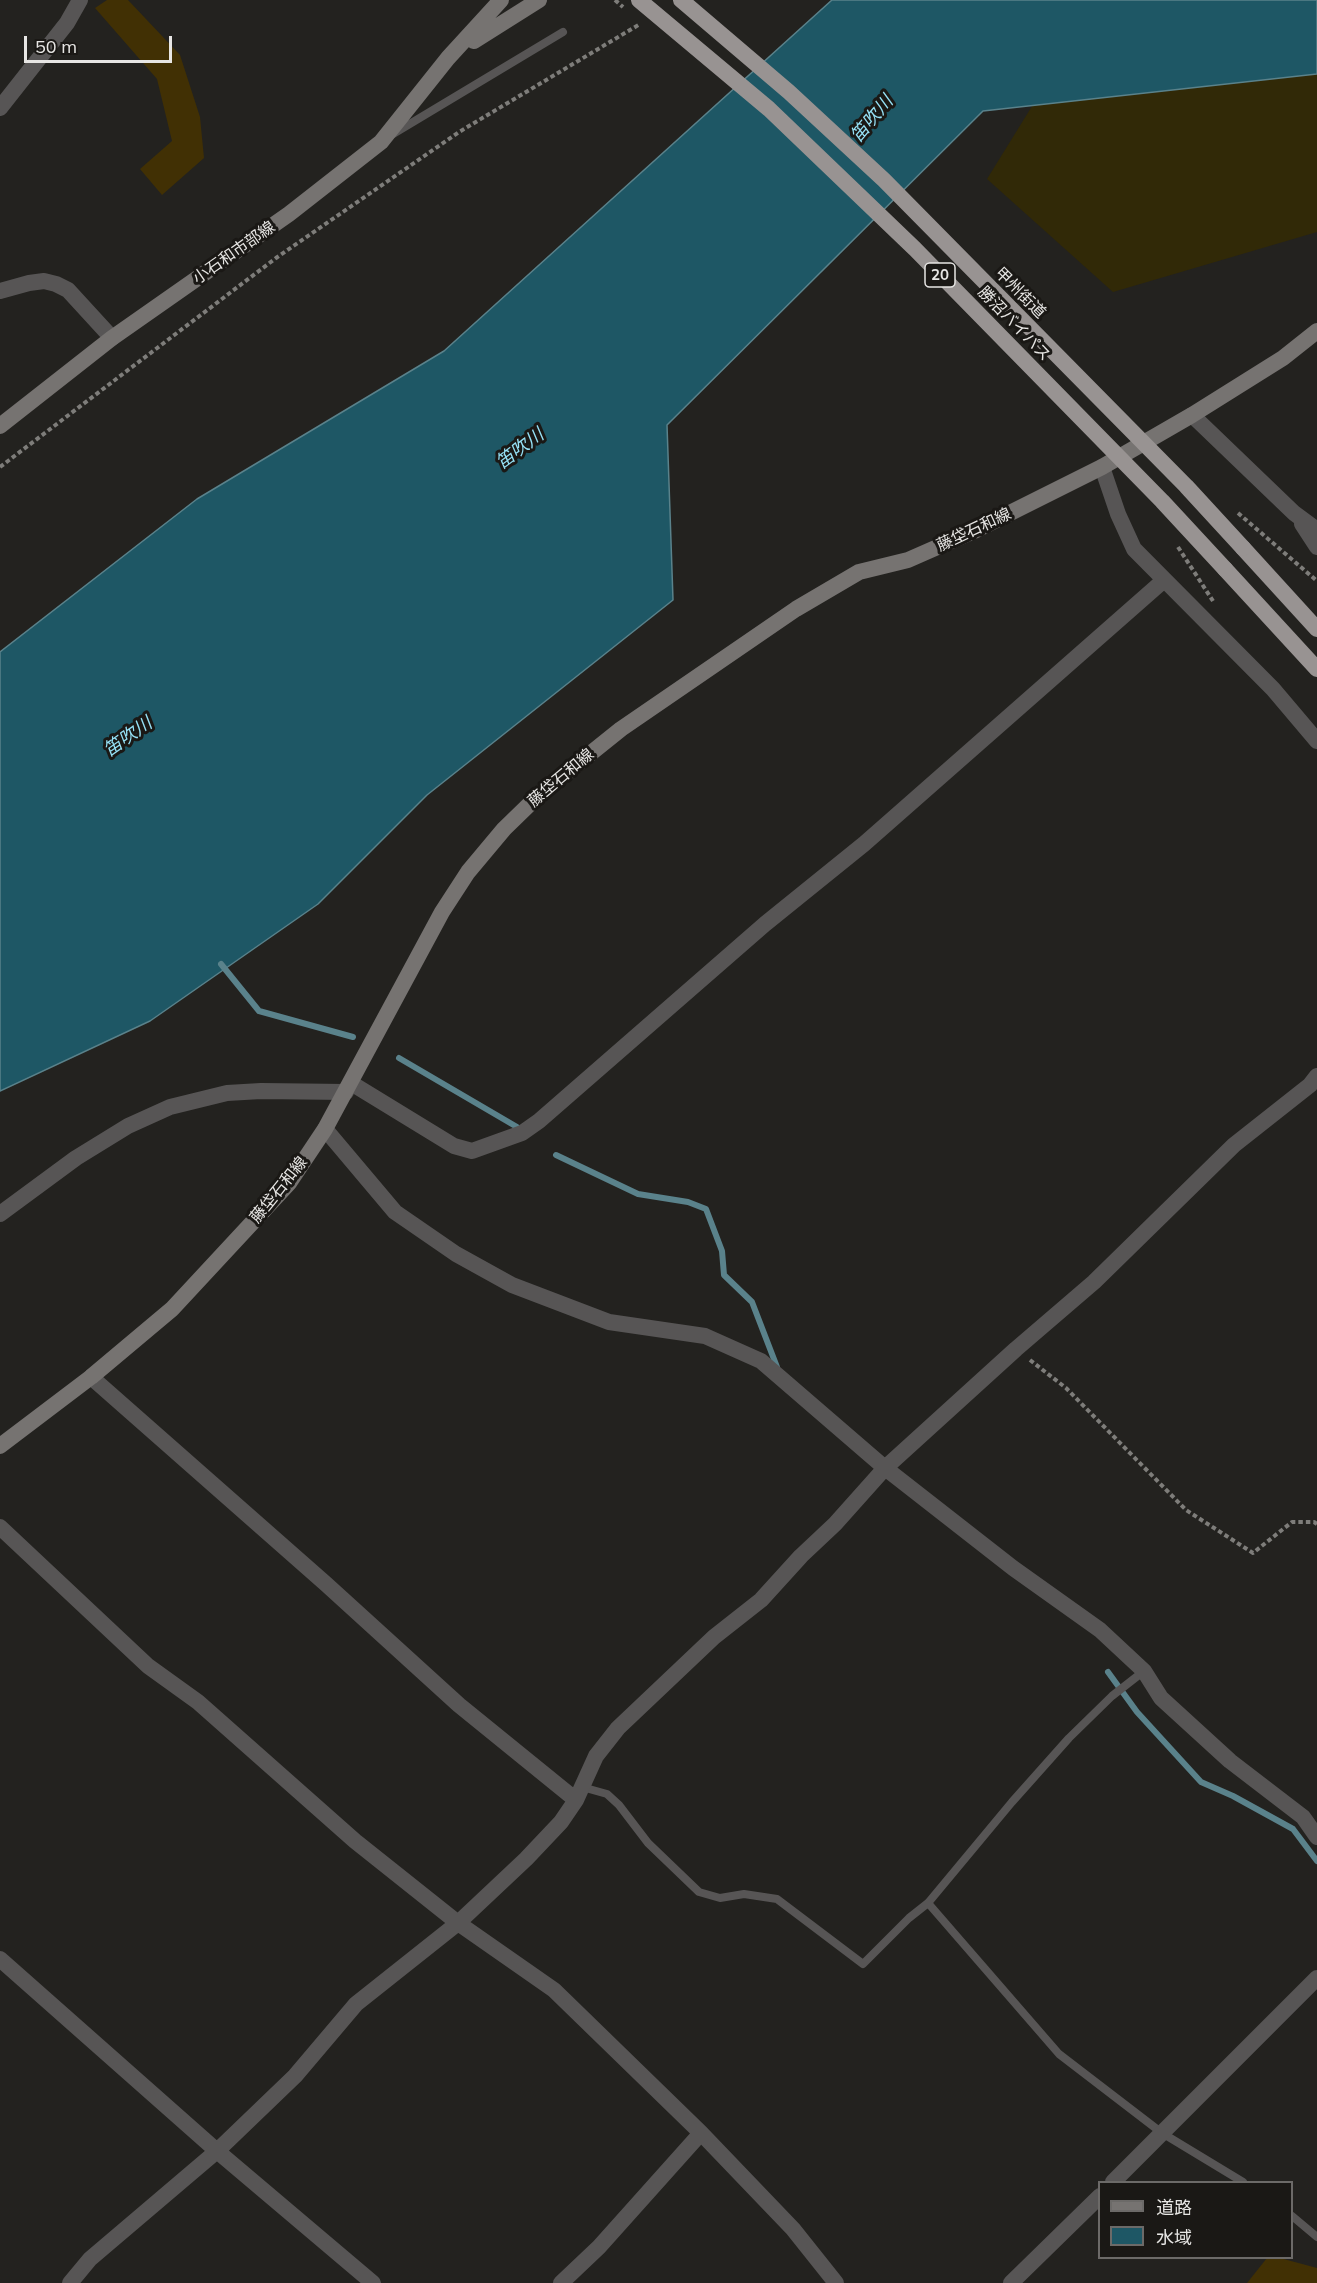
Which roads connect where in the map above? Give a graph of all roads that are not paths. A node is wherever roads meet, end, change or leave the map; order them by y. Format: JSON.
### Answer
{"nodes":[{"id":1,"x":80,"y":0,"type":"edge"},
{"id":2,"x":501,"y":0,"type":"edge"},
{"id":3,"x":539,"y":0,"type":"edge"},
{"id":4,"x":639,"y":0,"type":"edge"},
{"id":5,"x":681,"y":0,"type":"edge"},
{"id":6,"x":491,"y":7,"type":"edge"},
{"id":7,"x":563,"y":33,"type":"dead end"},
{"id":8,"x":448,"y":58,"type":"junction"},
{"id":9,"x":0,"y":108,"type":"edge"},
{"id":10,"x":381,"y":142,"type":"junction"},
{"id":11,"x":0,"y":291,"type":"edge"},
{"id":12,"x":1317,"y":330,"type":"edge"},
{"id":13,"x":112,"y":338,"type":"junction"},
{"id":14,"x":1192,"y":415,"type":"junction"},
{"id":15,"x":0,"y":426,"type":"edge"},
{"id":16,"x":1102,"y":467,"type":"junction"},
{"id":17,"x":1294,"y":513,"type":"junction"},
{"id":18,"x":1317,"y":530,"type":"edge"},
{"id":19,"x":1317,"y":548,"type":"edge"},
{"id":20,"x":1164,"y":581,"type":"junction"},
{"id":21,"x":1317,"y":629,"type":"edge"},
{"id":22,"x":1317,"y":669,"type":"edge"},
{"id":23,"x":1317,"y":741,"type":"edge"},
{"id":24,"x":1317,"y":1076,"type":"edge"},
{"id":25,"x":349,"y":1085,"type":"junction"},
{"id":26,"x":325,"y":1129,"type":"junction"},
{"id":27,"x":0,"y":1214,"type":"edge"},
{"id":28,"x":91,"y":1377,"type":"junction"},
{"id":29,"x":0,"y":1446,"type":"edge"},
{"id":30,"x":885,"y":1468,"type":"junction"},
{"id":31,"x":0,"y":1527,"type":"edge"},
{"id":32,"x":1143,"y":1671,"type":"junction"},
{"id":33,"x":579,"y":1793,"type":"junction"},
{"id":34,"x":1317,"y":1837,"type":"edge"},
{"id":35,"x":928,"y":1903,"type":"junction"},
{"id":36,"x":458,"y":1923,"type":"junction"},
{"id":37,"x":0,"y":1959,"type":"edge"},
{"id":38,"x":1317,"y":1978,"type":"edge"},
{"id":39,"x":700,"y":2133,"type":"junction"},
{"id":40,"x":1162,"y":2133,"type":"junction"},
{"id":41,"x":217,"y":2151,"type":"junction"},
{"id":42,"x":1114,"y":2181,"type":"edge"},
{"id":43,"x":1241,"y":2181,"type":"edge"},
{"id":44,"x":1098,"y":2198,"type":"edge"},
{"id":45,"x":1293,"y":2217,"type":"edge"},
{"id":46,"x":1317,"y":2237,"type":"edge"},
{"id":47,"x":70,"y":2283,"type":"edge"},
{"id":48,"x":373,"y":2283,"type":"edge"},
{"id":49,"x":561,"y":2283,"type":"edge"},
{"id":50,"x":836,"y":2283,"type":"edge"},
{"id":51,"x":1011,"y":2283,"type":"edge"}],
"edges":[{"from":1,"to":9,"type":"street"},
{"from":2,"to":6,"type":"main road","name":"小石和市部線"},
{"from":3,"to":8,"type":"main road","name":"小石和市部線"},
{"from":4,"to":22,"type":"highway","name":"勝沼バイパス","number":"20","bridge":true},
{"from":5,"to":21,"type":"highway","name":"甲州街道","number":"20","bridge":true},
{"from":6,"to":8,"type":"main road","name":"小石和市部線"},
{"from":7,"to":10,"type":"lane"},
{"from":8,"to":10,"type":"main road","name":"小石和市部線"},
{"from":10,"to":13,"type":"main road","name":"小石和市部線"},
{"from":11,"to":13,"type":"street"},
{"from":12,"to":14,"type":"main road","name":"藤垈石和線"},
{"from":13,"to":15,"type":"main road","name":"小石和市部線"},
{"from":14,"to":16,"type":"main road","name":"藤垈石和線"},
{"from":14,"to":17,"type":"street"},
{"from":16,"to":20,"type":"street"},
{"from":16,"to":25,"type":"main road","name":"藤垈石和線"},
{"from":17,"to":18,"type":"street"},
{"from":17,"to":19,"type":"street"},
{"from":20,"to":23,"type":"street"},
{"from":20,"to":25,"type":"street"},
{"from":24,"to":30,"type":"street"},
{"from":25,"to":26,"type":"main road","name":"藤垈石和線"},
{"from":25,"to":27,"type":"street"},
{"from":26,"to":28,"type":"main road","name":"藤垈石和線"},
{"from":26,"to":30,"type":"street"},
{"from":28,"to":29,"type":"main road","name":"藤垈石和線"},
{"from":28,"to":33,"type":"street"},
{"from":30,"to":32,"type":"street"},
{"from":30,"to":33,"type":"street"},
{"from":31,"to":36,"type":"street"},
{"from":32,"to":34,"type":"street"},
{"from":32,"to":35,"type":"lane"},
{"from":33,"to":35,"type":"lane"},
{"from":33,"to":36,"type":"street"},
{"from":35,"to":40,"type":"lane"},
{"from":36,"to":39,"type":"street"},
{"from":36,"to":41,"type":"street"},
{"from":37,"to":41,"type":"street"},
{"from":38,"to":40,"type":"street"},
{"from":39,"to":49,"type":"street"},
{"from":39,"to":50,"type":"street"},
{"from":40,"to":42,"type":"street"},
{"from":40,"to":43,"type":"lane"},
{"from":41,"to":47,"type":"street"},
{"from":41,"to":48,"type":"street"},
{"from":44,"to":51,"type":"street"},
{"from":45,"to":46,"type":"lane"}]}
